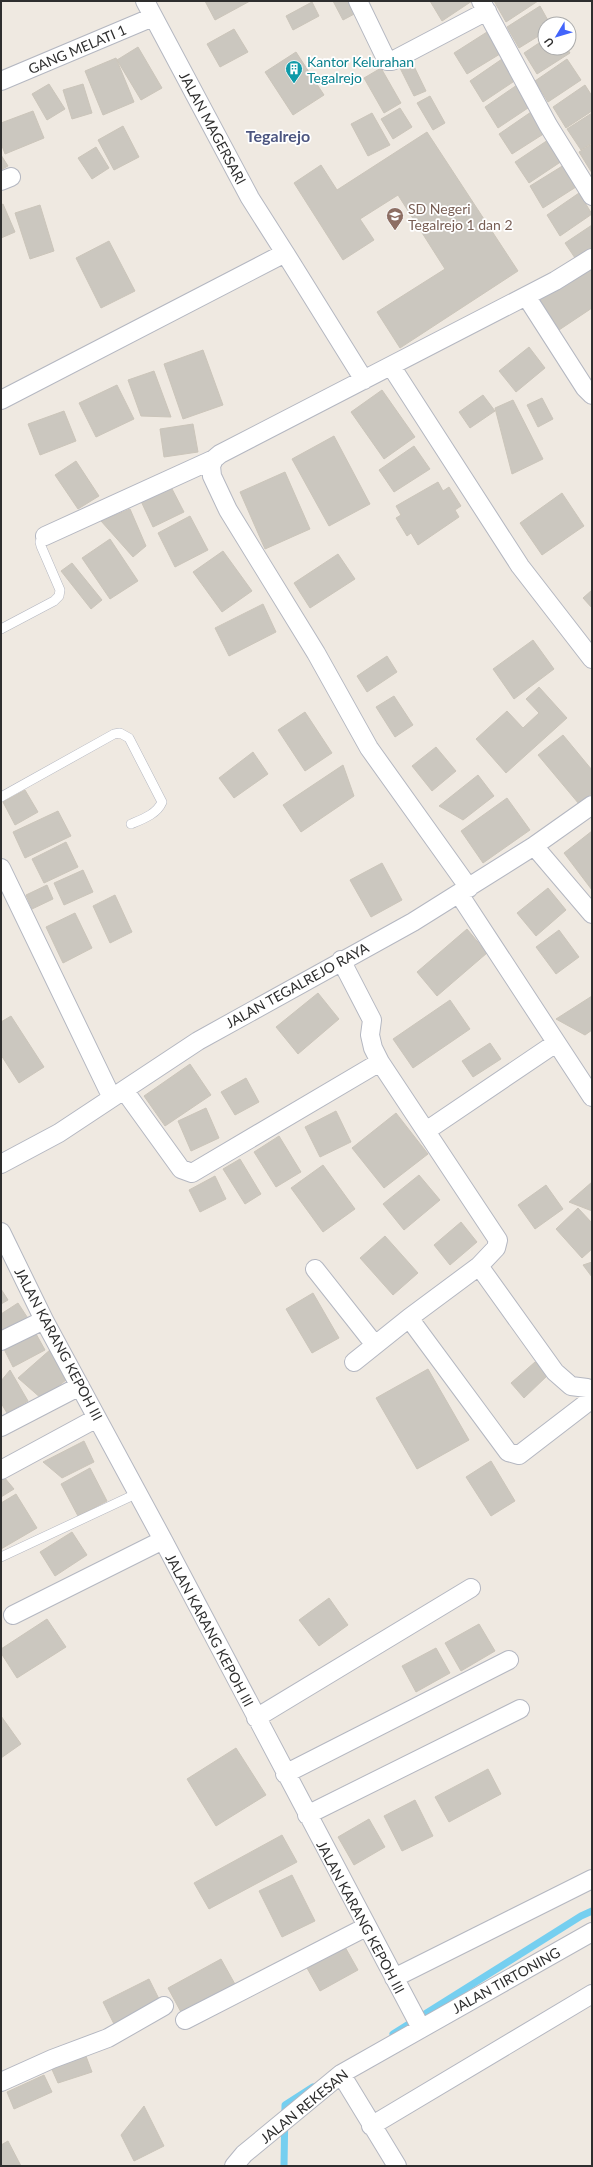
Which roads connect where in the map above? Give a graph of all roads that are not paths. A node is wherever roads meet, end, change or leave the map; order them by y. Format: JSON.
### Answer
{"nodes":[{"id":1,"x":145,"y":1,"type":"edge"},
{"id":2,"x":358,"y":1,"type":"edge"},
{"id":3,"x":484,"y":6,"type":"edge"},
{"id":4,"x":152,"y":17,"type":"junction"},
{"id":5,"x":1,"y":82,"type":"edge"},
{"id":6,"x":592,"y":196,"type":"edge"},
{"id":7,"x":285,"y":253,"type":"junction"},
{"id":8,"x":592,"y":258,"type":"edge"},
{"id":9,"x":526,"y":296,"type":"junction"},
{"id":10,"x":391,"y":366,"type":"junction"},
{"id":11,"x":364,"y":380,"type":"junction"},
{"id":12,"x":592,"y":395,"type":"edge"},
{"id":13,"x":1,"y":400,"type":"edge"},
{"id":14,"x":214,"y":459,"type":"junction"},
{"id":15,"x":46,"y":536,"type":"joint"},
{"id":16,"x":1,"y":629,"type":"edge"},
{"id":17,"x":592,"y":659,"type":"edge"},
{"id":18,"x":1,"y":797,"type":"edge"},
{"id":19,"x":592,"y":805,"type":"edge"},
{"id":20,"x":131,"y":824,"type":"dead end"},
{"id":21,"x":534,"y":846,"type":"junction"},
{"id":22,"x":1,"y":868,"type":"edge"},
{"id":23,"x":464,"y":891,"type":"junction"},
{"id":24,"x":592,"y":914,"type":"edge"},
{"id":25,"x":341,"y":960,"type":"junction"},
{"id":26,"x":556,"y":1043,"type":"junction"},
{"id":27,"x":380,"y":1062,"type":"junction"},
{"id":28,"x":118,"y":1094,"type":"junction"},
{"id":29,"x":592,"y":1097,"type":"edge"},
{"id":30,"x":426,"y":1131,"type":"junction"},
{"id":31,"x":1,"y":1164,"type":"edge"},
{"id":32,"x":1,"y":1232,"type":"edge"},
{"id":33,"x":479,"y":1266,"type":"junction"},
{"id":34,"x":315,"y":1269,"type":"dead end"},
{"id":35,"x":409,"y":1318,"type":"junction"},
{"id":36,"x":44,"y":1320,"type":"junction"},
{"id":37,"x":1,"y":1341,"type":"edge"},
{"id":38,"x":375,"y":1345,"type":"junction"},
{"id":39,"x":354,"y":1362,"type":"dead end"},
{"id":40,"x":80,"y":1386,"type":"junction"},
{"id":41,"x":592,"y":1391,"type":"edge"},
{"id":42,"x":592,"y":1400,"type":"edge"},
{"id":43,"x":97,"y":1418,"type":"junction"},
{"id":44,"x":1,"y":1427,"type":"edge"},
{"id":45,"x":1,"y":1470,"type":"edge"},
{"id":46,"x":138,"y":1493,"type":"junction"},
{"id":47,"x":163,"y":1540,"type":"junction"},
{"id":48,"x":1,"y":1557,"type":"edge"},
{"id":49,"x":470,"y":1588,"type":"dead end"},
{"id":50,"x":12,"y":1615,"type":"dead end"},
{"id":51,"x":509,"y":1660,"type":"dead end"},
{"id":52,"x":520,"y":1708,"type":"dead end"},
{"id":53,"x":256,"y":1718,"type":"junction"},
{"id":54,"x":286,"y":1774,"type":"junction"},
{"id":55,"x":307,"y":1815,"type":"junction"},
{"id":56,"x":592,"y":1879,"type":"edge"},
{"id":57,"x":366,"y":1927,"type":"junction"},
{"id":58,"x":592,"y":1932,"type":"edge"},
{"id":59,"x":394,"y":1978,"type":"junction"},
{"id":60,"x":592,"y":1994,"type":"edge"},
{"id":61,"x":164,"y":2006,"type":"dead end"},
{"id":62,"x":185,"y":2020,"type":"dead end"},
{"id":63,"x":419,"y":2025,"type":"junction"},
{"id":64,"x":341,"y":2074,"type":"junction"},
{"id":65,"x":1,"y":2082,"type":"edge"},
{"id":66,"x":371,"y":2126,"type":"junction"},
{"id":67,"x":234,"y":2166,"type":"edge"},
{"id":68,"x":397,"y":2166,"type":"edge"}],
"edges":[{"from":1,"to":4,"type":"street","name":"JALAN MAGERSARI"},
{"from":2,"to":3,"type":"street"},
{"from":3,"to":6,"type":"street"},
{"from":4,"to":5,"type":"street","name":"GANG MELATI 1"},
{"from":4,"to":7,"type":"street","name":"JALAN MAGERSARI"},
{"from":7,"to":11,"type":"street","name":"JALAN MAGERSARI"},
{"from":7,"to":13,"type":"street"},
{"from":8,"to":9,"type":"street"},
{"from":9,"to":10,"type":"street"},
{"from":9,"to":12,"type":"street"},
{"from":10,"to":11,"type":"street"},
{"from":10,"to":17,"type":"street"},
{"from":11,"to":14,"type":"street"},
{"from":14,"to":15,"type":"street"},
{"from":14,"to":23,"type":"street"},
{"from":15,"to":16,"type":"lane"},
{"from":18,"to":20,"type":"lane"},
{"from":19,"to":21,"type":"street","name":"JALAN TEGALREJO RAYA"},
{"from":21,"to":23,"type":"street","name":"JALAN TEGALREJO RAYA"},
{"from":21,"to":24,"type":"street"},
{"from":22,"to":28,"type":"street"},
{"from":23,"to":25,"type":"street","name":"JALAN TEGALREJO RAYA"},
{"from":23,"to":26,"type":"street"},
{"from":25,"to":27,"type":"street"},
{"from":25,"to":28,"type":"street","name":"JALAN TEGALREJO RAYA"},
{"from":26,"to":29,"type":"street"},
{"from":26,"to":30,"type":"street"},
{"from":27,"to":28,"type":"street"},
{"from":27,"to":30,"type":"street"},
{"from":28,"to":31,"type":"street","name":"JALAN TEGALREJO RAYA"},
{"from":30,"to":33,"type":"street"},
{"from":32,"to":36,"type":"street","name":"JALAN KARANG KEPOH III"},
{"from":33,"to":35,"type":"street"},
{"from":33,"to":41,"type":"street"},
{"from":34,"to":38,"type":"street"},
{"from":35,"to":38,"type":"street"},
{"from":35,"to":42,"type":"street"},
{"from":36,"to":37,"type":"street"},
{"from":36,"to":40,"type":"street","name":"JALAN KARANG KEPOH III"},
{"from":38,"to":39,"type":"street"},
{"from":40,"to":43,"type":"street","name":"JALAN KARANG KEPOH III"},
{"from":40,"to":44,"type":"street"},
{"from":43,"to":45,"type":"street"},
{"from":43,"to":46,"type":"street","name":"JALAN KARANG KEPOH III"},
{"from":46,"to":47,"type":"street","name":"JALAN KARANG KEPOH III"},
{"from":46,"to":48,"type":"lane"},
{"from":47,"to":50,"type":"street"},
{"from":47,"to":53,"type":"street","name":"JALAN KARANG KEPOH III"},
{"from":49,"to":53,"type":"street"},
{"from":51,"to":54,"type":"street"},
{"from":52,"to":55,"type":"street"},
{"from":53,"to":54,"type":"street","name":"JALAN KARANG KEPOH III"},
{"from":54,"to":55,"type":"street","name":"JALAN KARANG KEPOH III"},
{"from":55,"to":57,"type":"street","name":"JALAN KARANG KEPOH III"},
{"from":56,"to":59,"type":"street"},
{"from":57,"to":59,"type":"street","name":"JALAN KARANG KEPOH III"},
{"from":57,"to":62,"type":"street"},
{"from":58,"to":63,"type":"street","name":"JALAN TIRTONING"},
{"from":59,"to":63,"type":"street","name":"JALAN KARANG KEPOH III"},
{"from":60,"to":66,"type":"street"},
{"from":61,"to":65,"type":"street"},
{"from":63,"to":64,"type":"street","name":"JALAN REKESAN"},
{"from":64,"to":66,"type":"street"},
{"from":64,"to":67,"type":"street","name":"JALAN REKESAN"},
{"from":66,"to":68,"type":"street"}]}
